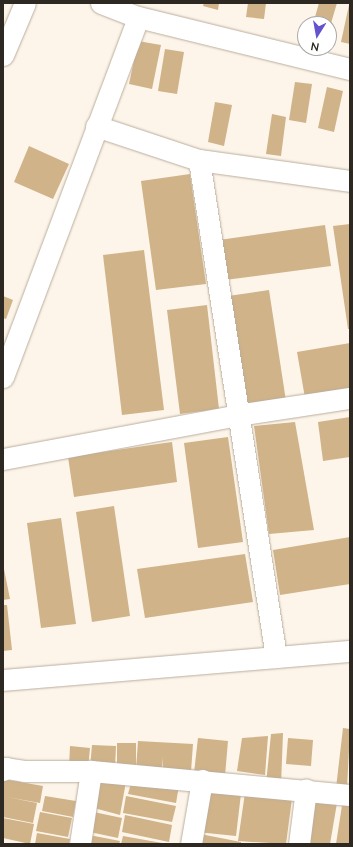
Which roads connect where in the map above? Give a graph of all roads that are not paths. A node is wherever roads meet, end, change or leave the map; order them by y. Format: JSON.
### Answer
{"nodes":[{"id":1,"x":25,"y":3,"type":"edge"},
{"id":2,"x":101,"y":3,"type":"edge"},
{"id":3,"x":138,"y":17,"type":"junction"},
{"id":4,"x":3,"y":55,"type":"edge"},
{"id":5,"x":350,"y":69,"type":"edge"},
{"id":6,"x":96,"y":126,"type":"junction"},
{"id":7,"x":199,"y":160,"type":"junction"},
{"id":8,"x":350,"y":181,"type":"edge"},
{"id":9,"x":3,"y":377,"type":"edge"},
{"id":10,"x":350,"y":398,"type":"edge"},
{"id":11,"x":237,"y":415,"type":"junction"},
{"id":12,"x":3,"y":459,"type":"edge"},
{"id":13,"x":350,"y":651,"type":"edge"},
{"id":14,"x":276,"y":657,"type":"junction"},
{"id":15,"x":3,"y":680,"type":"edge"},
{"id":16,"x":3,"y":770,"type":"edge"},
{"id":17,"x":91,"y":771,"type":"junction"},
{"id":18,"x":202,"y":780,"type":"junction"},
{"id":19,"x":306,"y":790,"type":"junction"},
{"id":20,"x":350,"y":795,"type":"edge"},
{"id":21,"x":80,"y":844,"type":"edge"},
{"id":22,"x":192,"y":844,"type":"edge"},
{"id":23,"x":299,"y":844,"type":"edge"}],
"edges":[{"from":1,"to":4,"type":"street"},
{"from":2,"to":3,"type":"street"},
{"from":3,"to":5,"type":"street"},
{"from":3,"to":6,"type":"street"},
{"from":6,"to":7,"type":"street"},
{"from":6,"to":9,"type":"street"},
{"from":7,"to":8,"type":"street"},
{"from":7,"to":11,"type":"street"},
{"from":10,"to":11,"type":"street"},
{"from":11,"to":12,"type":"street"},
{"from":11,"to":14,"type":"street"},
{"from":13,"to":14,"type":"street"},
{"from":14,"to":15,"type":"street"},
{"from":16,"to":17,"type":"street"},
{"from":17,"to":18,"type":"street"},
{"from":17,"to":21,"type":"street"},
{"from":18,"to":19,"type":"street"},
{"from":18,"to":22,"type":"street"},
{"from":19,"to":20,"type":"street"},
{"from":19,"to":23,"type":"street"}]}
